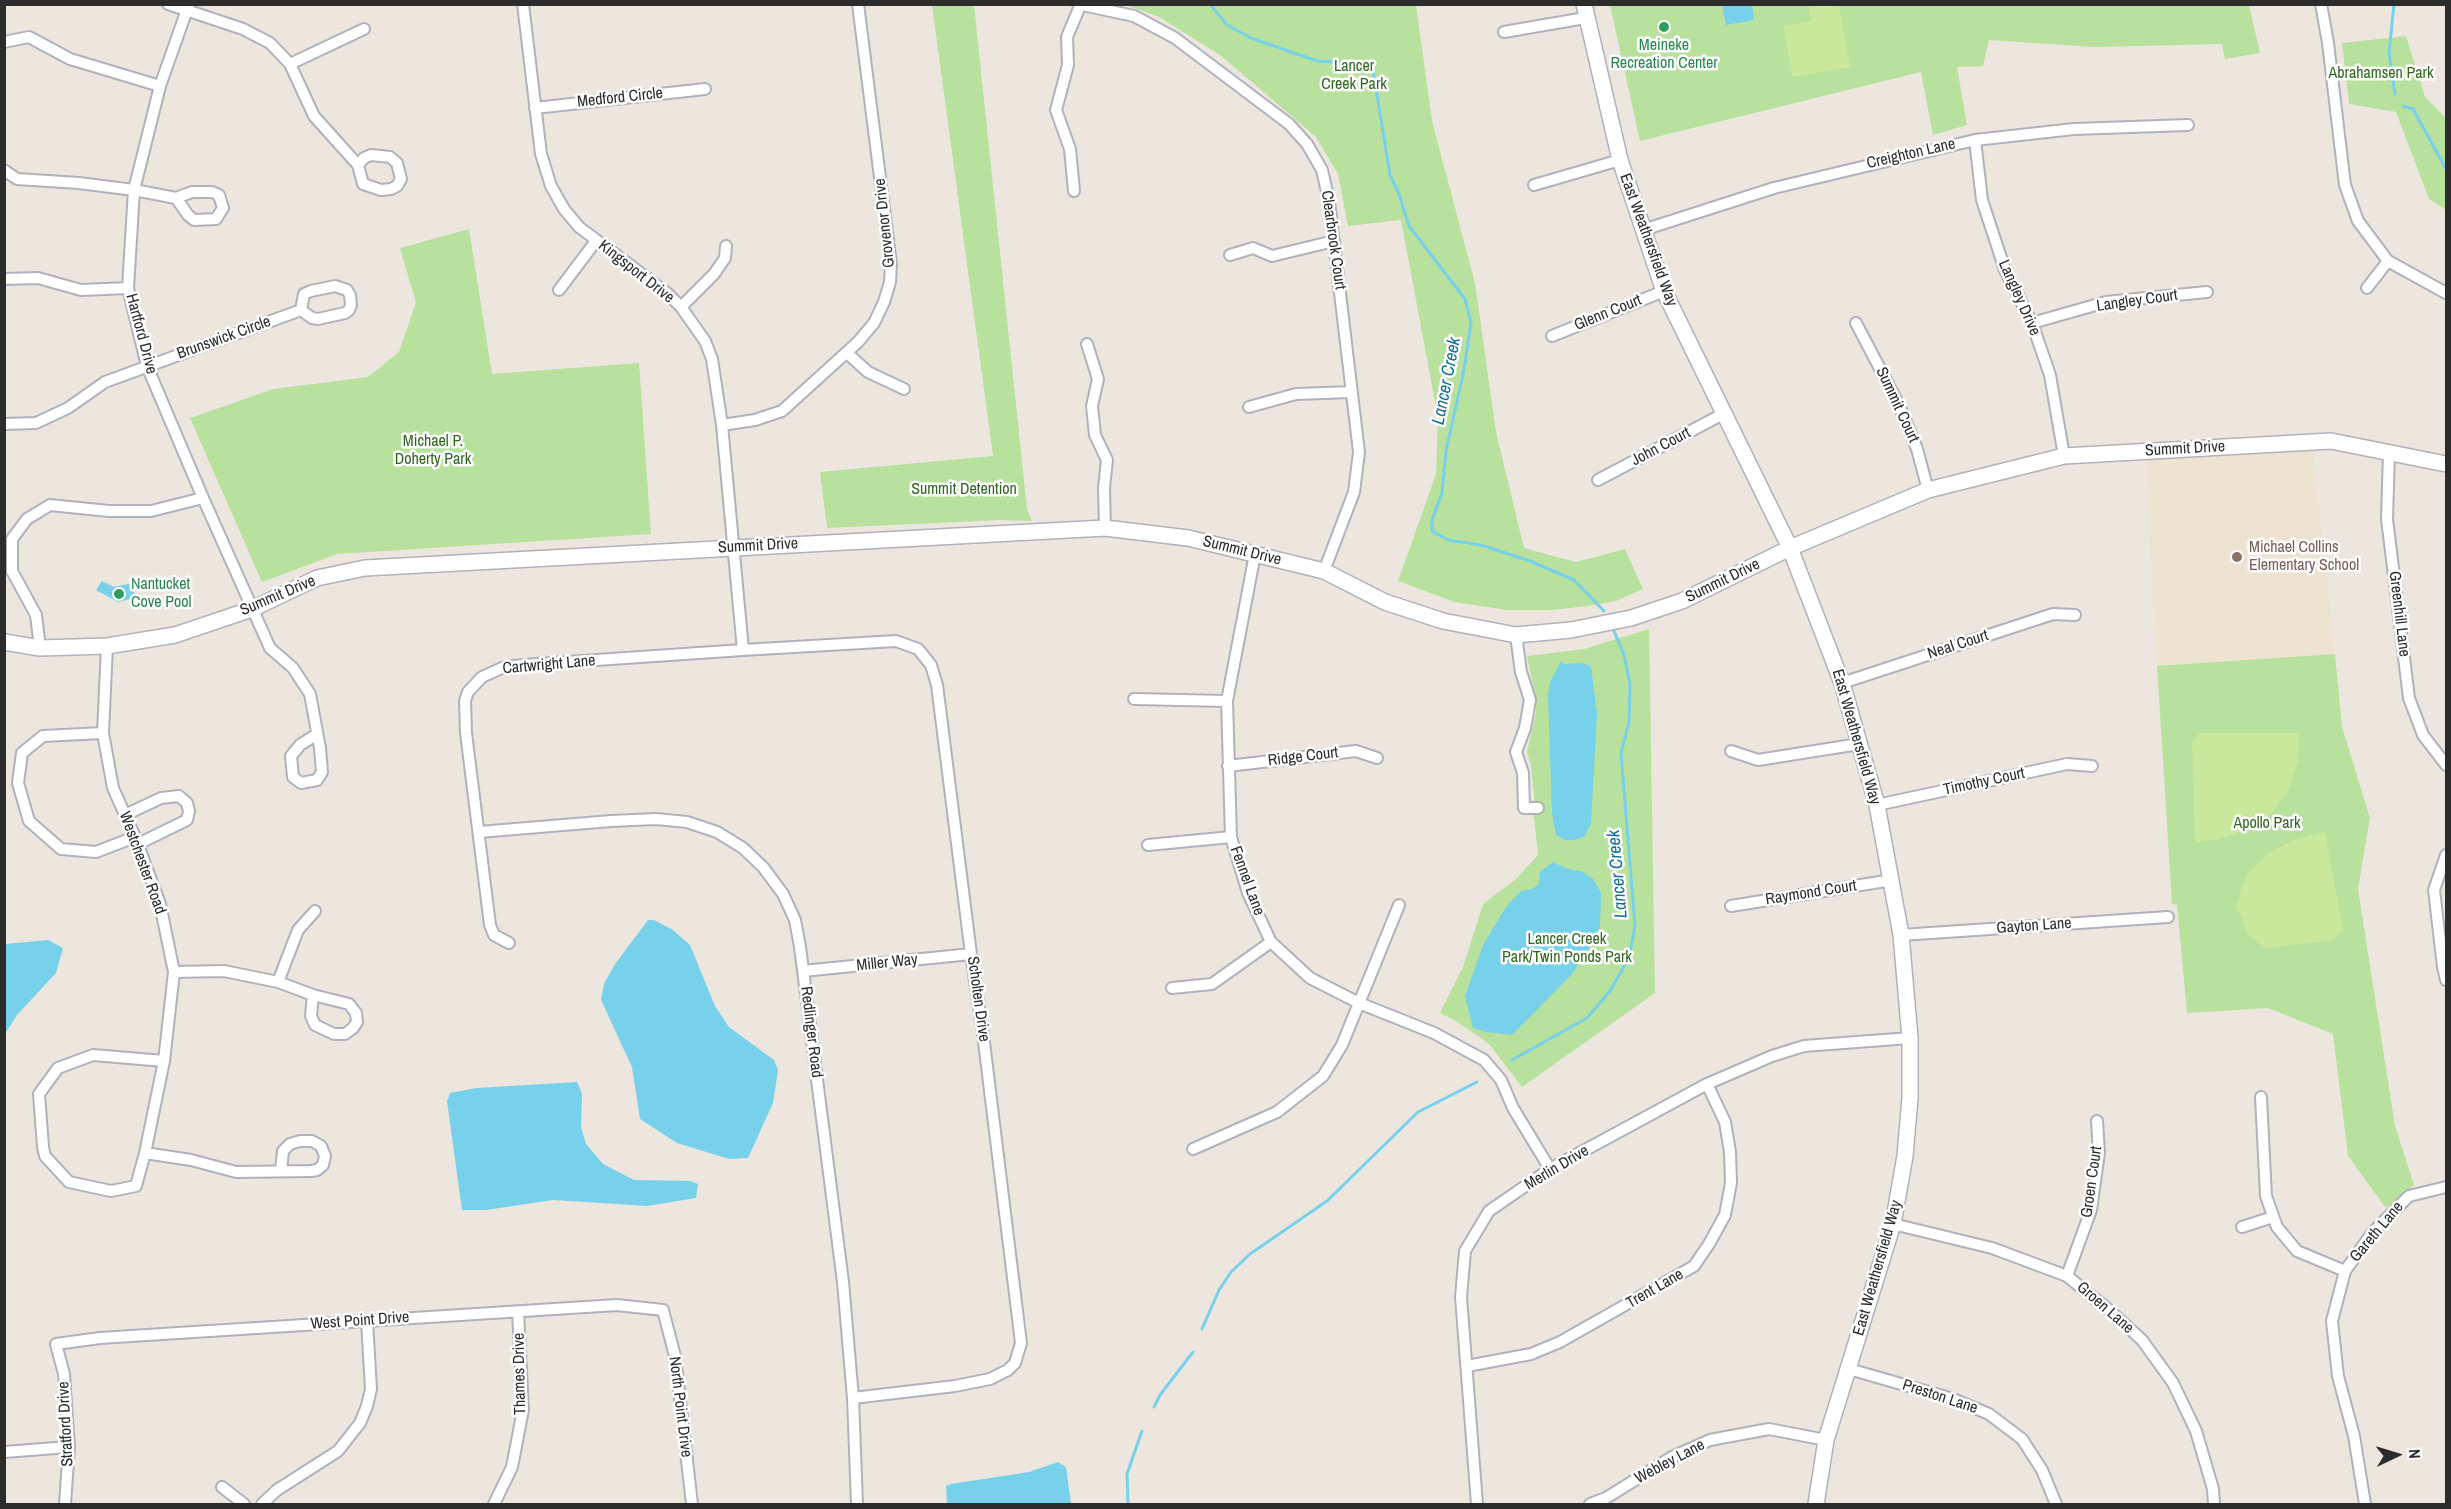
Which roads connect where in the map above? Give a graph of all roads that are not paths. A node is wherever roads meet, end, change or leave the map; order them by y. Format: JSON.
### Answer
{"nodes":[{"id":1,"x":168,"y":4,"type":"edge"},
{"id":2,"x":523,"y":4,"type":"edge"},
{"id":3,"x":858,"y":4,"type":"edge"},
{"id":4,"x":2321,"y":4,"type":"edge"},
{"id":5,"x":1079,"y":5,"type":"edge"},
{"id":6,"x":188,"y":7,"type":"edge"},
{"id":7,"x":1584,"y":11,"type":"edge"},
{"id":8,"x":364,"y":29,"type":"dead end"},
{"id":9,"x":1504,"y":32,"type":"dead end"},
{"id":10,"x":4,"y":42,"type":"edge"},
{"id":11,"x":290,"y":64,"type":"junction"},
{"id":12,"x":160,"y":86,"type":"junction"},
{"id":13,"x":705,"y":88,"type":"dead end"},
{"id":14,"x":535,"y":108,"type":"junction"},
{"id":15,"x":2188,"y":124,"type":"dead end"},
{"id":16,"x":1975,"y":140,"type":"junction"},
{"id":17,"x":1620,"y":160,"type":"junction"},
{"id":18,"x":358,"y":165,"type":"dead end"},
{"id":19,"x":4,"y":170,"type":"edge"},
{"id":20,"x":1534,"y":185,"type":"dead end"},
{"id":21,"x":134,"y":190,"type":"junction"},
{"id":22,"x":1074,"y":191,"type":"dead end"},
{"id":23,"x":176,"y":198,"type":"dead end"},
{"id":24,"x":1643,"y":230,"type":"junction"},
{"id":25,"x":596,"y":241,"type":"junction"},
{"id":26,"x":1334,"y":241,"type":"junction"},
{"id":27,"x":726,"y":246,"type":"dead end"},
{"id":28,"x":1230,"y":255,"type":"dead end"},
{"id":29,"x":2388,"y":261,"type":"junction"},
{"id":30,"x":4,"y":279,"type":"edge"},
{"id":31,"x":128,"y":288,"type":"junction"},
{"id":32,"x":2367,"y":288,"type":"dead end"},
{"id":33,"x":559,"y":290,"type":"dead end"},
{"id":34,"x":1664,"y":291,"type":"junction"},
{"id":35,"x":2207,"y":292,"type":"dead end"},
{"id":36,"x":2446,"y":293,"type":"edge"},
{"id":37,"x":681,"y":307,"type":"junction"},
{"id":38,"x":301,"y":310,"type":"junction"},
{"id":39,"x":1856,"y":323,"type":"dead end"},
{"id":40,"x":2032,"y":323,"type":"junction"},
{"id":41,"x":1552,"y":336,"type":"dead end"},
{"id":42,"x":1087,"y":344,"type":"dead end"},
{"id":43,"x":847,"y":353,"type":"junction"},
{"id":44,"x":147,"y":366,"type":"junction"},
{"id":45,"x":904,"y":389,"type":"dead end"},
{"id":46,"x":1352,"y":392,"type":"junction"},
{"id":47,"x":1250,"y":407,"type":"dead end"},
{"id":48,"x":1723,"y":414,"type":"junction"},
{"id":49,"x":4,"y":424,"type":"edge"},
{"id":50,"x":722,"y":425,"type":"junction"},
{"id":51,"x":2390,"y":453,"type":"junction"},
{"id":52,"x":2064,"y":456,"type":"junction"},
{"id":53,"x":2446,"y":464,"type":"edge"},
{"id":54,"x":1598,"y":480,"type":"dead end"},
{"id":55,"x":1928,"y":490,"type":"junction"},
{"id":56,"x":203,"y":498,"type":"junction"},
{"id":57,"x":1105,"y":528,"type":"junction"},
{"id":58,"x":734,"y":547,"type":"junction"},
{"id":59,"x":1790,"y":548,"type":"junction"},
{"id":60,"x":1255,"y":554,"type":"junction"},
{"id":61,"x":1324,"y":571,"type":"junction"},
{"id":62,"x":252,"y":609,"type":"junction"},
{"id":63,"x":2074,"y":615,"type":"dead end"},
{"id":64,"x":1516,"y":635,"type":"junction"},
{"id":65,"x":4,"y":642,"type":"edge"},
{"id":66,"x":106,"y":646,"type":"junction"},
{"id":67,"x":40,"y":648,"type":"junction"},
{"id":68,"x":743,"y":650,"type":"junction"},
{"id":69,"x":1842,"y":683,"type":"junction"},
{"id":70,"x":1134,"y":699,"type":"dead end"},
{"id":71,"x":1227,"y":701,"type":"junction"},
{"id":72,"x":103,"y":733,"type":"junction"},
{"id":73,"x":317,"y":734,"type":"dead end"},
{"id":74,"x":1859,"y":744,"type":"junction"},
{"id":75,"x":1731,"y":751,"type":"dead end"},
{"id":76,"x":1377,"y":758,"type":"dead end"},
{"id":77,"x":2446,"y":765,"type":"edge"},
{"id":78,"x":1228,"y":766,"type":"junction"},
{"id":79,"x":2092,"y":766,"type":"dead end"},
{"id":80,"x":1877,"y":805,"type":"junction"},
{"id":81,"x":1538,"y":808,"type":"dead end"},
{"id":82,"x":125,"y":815,"type":"junction"},
{"id":83,"x":478,"y":832,"type":"junction"},
{"id":84,"x":1231,"y":837,"type":"junction"},
{"id":85,"x":136,"y":841,"type":"junction"},
{"id":86,"x":1148,"y":845,"type":"dead end"},
{"id":87,"x":2446,"y":855,"type":"edge"},
{"id":88,"x":1892,"y":880,"type":"junction"},
{"id":89,"x":1399,"y":905,"type":"dead end"},
{"id":90,"x":1731,"y":906,"type":"dead end"},
{"id":91,"x":315,"y":911,"type":"dead end"},
{"id":92,"x":2168,"y":916,"type":"dead end"},
{"id":93,"x":1901,"y":935,"type":"junction"},
{"id":94,"x":1271,"y":942,"type":"junction"},
{"id":95,"x":509,"y":943,"type":"dead end"},
{"id":96,"x":971,"y":954,"type":"junction"},
{"id":97,"x":803,"y":971,"type":"junction"},
{"id":98,"x":174,"y":972,"type":"junction"},
{"id":99,"x":2446,"y":980,"type":"edge"},
{"id":100,"x":278,"y":982,"type":"junction"},
{"id":101,"x":1172,"y":988,"type":"dead end"},
{"id":102,"x":313,"y":995,"type":"junction"},
{"id":103,"x":1359,"y":1003,"type":"junction"},
{"id":104,"x":1910,"y":1038,"type":"junction"},
{"id":105,"x":164,"y":1061,"type":"junction"},
{"id":106,"x":1707,"y":1084,"type":"junction"},
{"id":107,"x":2261,"y":1097,"type":"dead end"},
{"id":108,"x":2097,"y":1121,"type":"dead end"},
{"id":109,"x":1193,"y":1149,"type":"dead end"},
{"id":110,"x":145,"y":1153,"type":"junction"},
{"id":111,"x":1550,"y":1170,"type":"junction"},
{"id":112,"x":281,"y":1171,"type":"dead end"},
{"id":113,"x":2446,"y":1187,"type":"edge"},
{"id":114,"x":2273,"y":1217,"type":"junction"},
{"id":115,"x":1893,"y":1224,"type":"junction"},
{"id":116,"x":2242,"y":1227,"type":"dead end"},
{"id":117,"x":2345,"y":1271,"type":"junction"},
{"id":118,"x":2067,"y":1276,"type":"junction"},
{"id":119,"x":663,"y":1310,"type":"joint"},
{"id":120,"x":518,"y":1311,"type":"junction"},
{"id":121,"x":367,"y":1321,"type":"junction"},
{"id":122,"x":56,"y":1344,"type":"joint"},
{"id":123,"x":1467,"y":1366,"type":"junction"},
{"id":124,"x":1849,"y":1369,"type":"junction"},
{"id":125,"x":853,"y":1398,"type":"junction"},
{"id":126,"x":1826,"y":1440,"type":"junction"},
{"id":127,"x":69,"y":1447,"type":"junction"},
{"id":128,"x":4,"y":1452,"type":"edge"},
{"id":129,"x":222,"y":1487,"type":"dead end"},
{"id":130,"x":1608,"y":1501,"type":"edge"},
{"id":131,"x":65,"y":1504,"type":"edge"},
{"id":132,"x":244,"y":1504,"type":"edge"},
{"id":133,"x":262,"y":1504,"type":"edge"},
{"id":134,"x":494,"y":1504,"type":"edge"},
{"id":135,"x":692,"y":1504,"type":"edge"},
{"id":136,"x":857,"y":1504,"type":"edge"},
{"id":137,"x":1477,"y":1504,"type":"edge"},
{"id":138,"x":1590,"y":1504,"type":"edge"},
{"id":139,"x":1816,"y":1504,"type":"edge"},
{"id":140,"x":2056,"y":1504,"type":"edge"},
{"id":141,"x":2214,"y":1504,"type":"edge"},
{"id":142,"x":2365,"y":1504,"type":"edge"}],
"edges":[{"from":1,"to":6,"type":"street"},
{"from":2,"to":14,"type":"street","name":"Kingsport Drive"},
{"from":3,"to":43,"type":"street","name":"Grovenor Drive"},
{"from":4,"to":29,"type":"street"},
{"from":5,"to":22,"type":"street"},
{"from":5,"to":26,"type":"street","name":"Clearbrook Court"},
{"from":6,"to":11,"type":"street"},
{"from":6,"to":12,"type":"street","name":"Hartford Drive"},
{"from":7,"to":9,"type":"street"},
{"from":7,"to":17,"type":"street","name":"East Weathersfield Way"},
{"from":8,"to":11,"type":"street"},
{"from":10,"to":12,"type":"street"},
{"from":11,"to":18,"type":"street"},
{"from":12,"to":21,"type":"street","name":"Hartford Drive"},
{"from":13,"to":14,"type":"street","name":"Medford Circle"},
{"from":14,"to":25,"type":"street","name":"Kingsport Drive"},
{"from":15,"to":16,"type":"street","name":"Creighton Lane"},
{"from":16,"to":24,"type":"street","name":"Creighton Lane"},
{"from":16,"to":40,"type":"street","name":"Langley Drive"},
{"from":17,"to":20,"type":"street"},
{"from":17,"to":24,"type":"street","name":"East Weathersfield Way"},
{"from":19,"to":21,"type":"street"},
{"from":21,"to":23,"type":"street"},
{"from":21,"to":31,"type":"street","name":"Hartford Drive"},
{"from":24,"to":34,"type":"street","name":"East Weathersfield Way"},
{"from":25,"to":33,"type":"street"},
{"from":25,"to":37,"type":"street","name":"Kingsport Drive"},
{"from":26,"to":28,"type":"street"},
{"from":26,"to":46,"type":"street","name":"Clearbrook Court"},
{"from":27,"to":37,"type":"street"},
{"from":29,"to":32,"type":"street"},
{"from":29,"to":36,"type":"street"},
{"from":30,"to":31,"type":"street"},
{"from":31,"to":44,"type":"street","name":"Hartford Drive"},
{"from":34,"to":41,"type":"street","name":"Glenn Court"},
{"from":34,"to":48,"type":"street","name":"East Weathersfield Way"},
{"from":35,"to":40,"type":"street","name":"Langley Court"},
{"from":37,"to":50,"type":"street","name":"Kingsport Drive"},
{"from":38,"to":38,"type":"street"},
{"from":38,"to":44,"type":"street","name":"Brunswick Circle"},
{"from":39,"to":55,"type":"street","name":"Summit Court"},
{"from":40,"to":52,"type":"street","name":"Langley Drive"},
{"from":42,"to":57,"type":"street"},
{"from":43,"to":45,"type":"street"},
{"from":43,"to":50,"type":"street","name":"Grovenor Drive"},
{"from":44,"to":49,"type":"street","name":"Brunswick Circle"},
{"from":44,"to":56,"type":"street","name":"Hartford Drive"},
{"from":46,"to":47,"type":"street"},
{"from":46,"to":61,"type":"street","name":"Clearbrook Court"},
{"from":48,"to":54,"type":"street","name":"John Court"},
{"from":48,"to":59,"type":"street","name":"East Weathersfield Way"},
{"from":50,"to":58,"type":"street","name":"Kingsport Drive"},
{"from":51,"to":52,"type":"street","name":"Summit Drive"},
{"from":51,"to":53,"type":"street","name":"Summit Drive"},
{"from":51,"to":77,"type":"street","name":"Greenhill Lane"},
{"from":52,"to":55,"type":"street","name":"Summit Drive"},
{"from":55,"to":59,"type":"street","name":"Summit Drive"},
{"from":56,"to":62,"type":"street","name":"Hartford Drive"},
{"from":56,"to":67,"type":"street"},
{"from":57,"to":58,"type":"street","name":"Summit Drive"},
{"from":57,"to":60,"type":"street","name":"Summit Drive"},
{"from":58,"to":62,"type":"street","name":"Summit Drive"},
{"from":58,"to":68,"type":"street","name":"Kingsport Drive"},
{"from":59,"to":64,"type":"street","name":"Summit Drive"},
{"from":59,"to":69,"type":"street","name":"East Weathersfield Way"},
{"from":60,"to":61,"type":"street","name":"Summit Drive"},
{"from":60,"to":71,"type":"street","name":"Fennel Lane"},
{"from":61,"to":64,"type":"street","name":"Summit Drive"},
{"from":62,"to":66,"type":"street","name":"Summit Drive"},
{"from":62,"to":73,"type":"street","name":"Hartford Drive"},
{"from":63,"to":69,"type":"street","name":"Neal Court"},
{"from":64,"to":81,"type":"street"},
{"from":65,"to":67,"type":"street","name":"Summit Drive"},
{"from":66,"to":67,"type":"street","name":"Summit Drive"},
{"from":66,"to":72,"type":"street","name":"Westchester Road"},
{"from":68,"to":83,"type":"street","name":"Cartwright Lane"},
{"from":68,"to":96,"type":"street","name":"Scholten Drive"},
{"from":69,"to":74,"type":"street","name":"East Weathersfield Way"},
{"from":70,"to":71,"type":"street"},
{"from":71,"to":78,"type":"street","name":"Fennel Lane"},
{"from":72,"to":82,"type":"street","name":"Westchester Road"},
{"from":72,"to":85,"type":"street"},
{"from":74,"to":75,"type":"street"},
{"from":74,"to":80,"type":"street","name":"East Weathersfield Way"},
{"from":76,"to":78,"type":"street","name":"Ridge Court"},
{"from":78,"to":84,"type":"street","name":"Fennel Lane"},
{"from":79,"to":80,"type":"street","name":"Timothy Court"},
{"from":80,"to":88,"type":"street","name":"East Weathersfield Way"},
{"from":82,"to":85,"type":"street","name":"Westchester Road"},
{"from":82,"to":85,"type":"street"},
{"from":83,"to":95,"type":"street","name":"Cartwright Lane"},
{"from":83,"to":97,"type":"street","name":"Redlinger Road"},
{"from":84,"to":86,"type":"street"},
{"from":84,"to":94,"type":"street","name":"Fennel Lane"},
{"from":85,"to":98,"type":"street","name":"Westchester Road"},
{"from":87,"to":99,"type":"street"},
{"from":88,"to":90,"type":"street","name":"Raymond Court"},
{"from":88,"to":93,"type":"street","name":"East Weathersfield Way"},
{"from":89,"to":103,"type":"street"},
{"from":91,"to":100,"type":"street"},
{"from":92,"to":93,"type":"street","name":"Gayton Lane"},
{"from":93,"to":104,"type":"street","name":"East Weathersfield Way"},
{"from":94,"to":101,"type":"street"},
{"from":94,"to":103,"type":"street","name":"Fennel Lane"},
{"from":96,"to":97,"type":"street","name":"Miller Way"},
{"from":96,"to":125,"type":"street","name":"Scholten Drive"},
{"from":97,"to":125,"type":"street","name":"Redlinger Road"},
{"from":98,"to":100,"type":"street"},
{"from":98,"to":105,"type":"street","name":"Westchester Road"},
{"from":100,"to":102,"type":"street"},
{"from":102,"to":102,"type":"street"},
{"from":103,"to":109,"type":"street"},
{"from":103,"to":111,"type":"street","name":"Fennel Lane"},
{"from":104,"to":106,"type":"street","name":"Merlin Drive"},
{"from":104,"to":115,"type":"street","name":"East Weathersfield Way"},
{"from":105,"to":110,"type":"street","name":"Westchester Road"},
{"from":105,"to":110,"type":"street","name":"Westchester Road"},
{"from":106,"to":111,"type":"street","name":"Merlin Drive"},
{"from":106,"to":123,"type":"street","name":"Trent Lane"},
{"from":107,"to":114,"type":"street"},
{"from":108,"to":118,"type":"street","name":"Groen Court"},
{"from":110,"to":112,"type":"street"},
{"from":111,"to":123,"type":"street","name":"Merlin Drive"},
{"from":113,"to":117,"type":"street","name":"Gareth Lane"},
{"from":114,"to":116,"type":"street"},
{"from":114,"to":117,"type":"street"},
{"from":115,"to":118,"type":"street","name":"Groen Lane"},
{"from":115,"to":124,"type":"street","name":"East Weathersfield Way"},
{"from":117,"to":142,"type":"street"},
{"from":118,"to":141,"type":"street","name":"Groen Lane"},
{"from":119,"to":120,"type":"street","name":"West Point Drive"},
{"from":119,"to":135,"type":"street","name":"North Point Drive"},
{"from":120,"to":121,"type":"street","name":"West Point Drive"},
{"from":120,"to":134,"type":"street","name":"Thames Drive"},
{"from":121,"to":122,"type":"street","name":"West Point Drive"},
{"from":121,"to":133,"type":"street"},
{"from":122,"to":127,"type":"street","name":"Stratford Drive"},
{"from":123,"to":137,"type":"street","name":"Merlin Drive"},
{"from":124,"to":126,"type":"street","name":"East Weathersfield Way"},
{"from":124,"to":140,"type":"street","name":"Preston Lane"},
{"from":125,"to":136,"type":"street","name":"Redlinger Road"},
{"from":126,"to":130,"type":"street","name":"Webley Lane"},
{"from":126,"to":139,"type":"street","name":"East Weathersfield Way"},
{"from":127,"to":128,"type":"street"},
{"from":127,"to":131,"type":"street","name":"Stratford Drive"},
{"from":129,"to":132,"type":"street"},
{"from":130,"to":138,"type":"street","name":"Webley Lane"}]}
